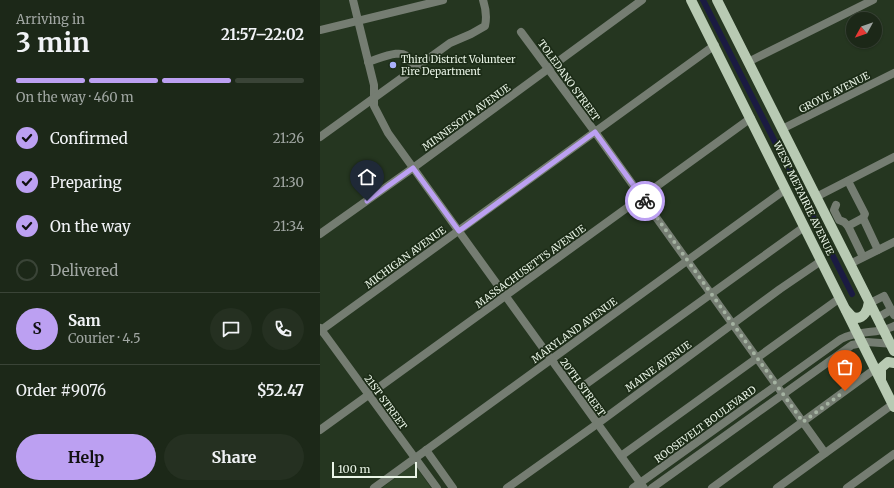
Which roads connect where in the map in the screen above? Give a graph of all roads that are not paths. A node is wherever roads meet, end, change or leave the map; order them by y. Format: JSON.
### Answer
{"nodes":[{"id":1,"x":353,"y":0,"type":"edge"},
{"id":2,"x":443,"y":0,"type":"edge"},
{"id":3,"x":484,"y":0,"type":"edge"},
{"id":4,"x":642,"y":0,"type":"edge"},
{"id":5,"x":691,"y":0,"type":"edge"},
{"id":6,"x":717,"y":0,"type":"edge"},
{"id":7,"x":874,"y":0,"type":"edge"},
{"id":8,"x":358,"y":20,"type":"junction"},
{"id":9,"x":320,"y":30,"type":"edge"},
{"id":10,"x":521,"y":32,"type":"dead end"},
{"id":11,"x":715,"y":45,"type":"junction"},
{"id":12,"x":368,"y":62,"type":"junction"},
{"id":13,"x":748,"y":62,"type":"junction"},
{"id":14,"x":548,"y":68,"type":"junction"},
{"id":15,"x":413,"y":70,"type":"junction"},
{"id":16,"x":894,"y":73,"type":"edge"},
{"id":17,"x":374,"y":98,"type":"junction"},
{"id":18,"x":751,"y":118,"type":"junction"},
{"id":19,"x":782,"y":129,"type":"junction"},
{"id":20,"x":595,"y":132,"type":"junction"},
{"id":21,"x":320,"y":137,"type":"edge"},
{"id":22,"x":894,"y":157,"type":"edge"},
{"id":23,"x":413,"y":168,"type":"junction"},
{"id":24,"x":848,"y":181,"type":"junction"},
{"id":25,"x":786,"y":189,"type":"junction"},
{"id":26,"x":829,"y":190,"type":"junction"},
{"id":27,"x":641,"y":197,"type":"junction"},
{"id":28,"x":816,"y":197,"type":"junction"},
{"id":29,"x":842,"y":216,"type":"junction"},
{"id":30,"x":863,"y":218,"type":"junction"},
{"id":31,"x":804,"y":227,"type":"junction"},
{"id":32,"x":459,"y":231,"type":"junction"},
{"id":33,"x":320,"y":234,"type":"edge"},
{"id":34,"x":894,"y":242,"type":"edge"},
{"id":35,"x":878,"y":250,"type":"junction"},
{"id":36,"x":863,"y":257,"type":"junction"},
{"id":37,"x":687,"y":260,"type":"junction"},
{"id":38,"x":821,"y":261,"type":"junction"},
{"id":39,"x":850,"y":264,"type":"junction"},
{"id":40,"x":711,"y":293,"type":"junction"},
{"id":41,"x":506,"y":295,"type":"junction"},
{"id":42,"x":840,"y":298,"type":"junction"},
{"id":43,"x":870,"y":302,"type":"junction"},
{"id":44,"x":846,"y":310,"type":"junction"},
{"id":45,"x":893,"y":314,"type":"edge"},
{"id":46,"x":877,"y":318,"type":"junction"},
{"id":47,"x":733,"y":324,"type":"junction"},
{"id":48,"x":894,"y":326,"type":"edge"},
{"id":49,"x":320,"y":329,"type":"edge"},
{"id":50,"x":884,"y":331,"type":"junction"},
{"id":51,"x":857,"y":333,"type":"junction"},
{"id":52,"x":862,"y":342,"type":"junction"},
{"id":53,"x":893,"y":346,"type":"edge"},
{"id":54,"x":757,"y":357,"type":"junction"},
{"id":55,"x":551,"y":359,"type":"junction"},
{"id":56,"x":894,"y":363,"type":"edge"},
{"id":57,"x":875,"y":369,"type":"junction"},
{"id":58,"x":882,"y":382,"type":"junction"},
{"id":59,"x":777,"y":385,"type":"junction"},
{"id":60,"x":575,"y":392,"type":"junction"},
{"id":61,"x":784,"y":394,"type":"junction"},
{"id":62,"x":369,"y":395,"type":"junction"},
{"id":63,"x":893,"y":405,"type":"edge"},
{"id":64,"x":803,"y":422,"type":"junction"},
{"id":65,"x":598,"y":424,"type":"junction"},
{"id":66,"x":320,"y":430,"type":"edge"},
{"id":67,"x":426,"y":450,"type":"junction"},
{"id":68,"x":825,"y":453,"type":"junction"},
{"id":69,"x":894,"y":454,"type":"edge"},
{"id":70,"x":621,"y":456,"type":"junction"},
{"id":71,"x":415,"y":458,"type":"junction"},
{"id":72,"x":642,"y":485,"type":"edge"},
{"id":73,"x":374,"y":488,"type":"edge"},
{"id":74,"x":437,"y":488,"type":"edge"},
{"id":75,"x":453,"y":488,"type":"edge"},
{"id":76,"x":507,"y":488,"type":"edge"},
{"id":77,"x":633,"y":488,"type":"edge"},
{"id":78,"x":652,"y":488,"type":"edge"},
{"id":79,"x":712,"y":488,"type":"edge"},
{"id":80,"x":777,"y":488,"type":"edge"},
{"id":81,"x":847,"y":488,"type":"edge"}],
"edges":[{"from":1,"to":8,"type":"street","name":"20TH STREET"},
{"from":2,"to":8,"type":"street"},
{"from":3,"to":15,"type":"street"},
{"from":4,"to":14,"type":"street","name":"MINNESOTA AVENUE"},
{"from":5,"to":11,"type":"main road","name":"WEST METAIRIE AVENUE"},
{"from":6,"to":13,"type":"main road","name":"WEST METAIRIE AVENUE"},
{"from":7,"to":13,"type":"street"},
{"from":8,"to":9,"type":"street"},
{"from":8,"to":12,"type":"street","name":"20TH STREET"},
{"from":10,"to":14,"type":"street","name":"TOLEDANO STREET"},
{"from":11,"to":18,"type":"main road","name":"WEST METAIRIE AVENUE"},
{"from":11,"to":20,"type":"street","name":"MICHIGAN AVENUE"},
{"from":12,"to":15,"type":"street"},
{"from":12,"to":17,"type":"street","name":"20TH STREET"},
{"from":13,"to":19,"type":"main road","name":"WEST METAIRIE AVENUE"},
{"from":14,"to":20,"type":"street","name":"TOLEDANO STREET"},
{"from":14,"to":23,"type":"street","name":"MINNESOTA AVENUE"},
{"from":15,"to":17,"type":"street"},
{"from":16,"to":19,"type":"street","name":"GROVE AVENUE"},
{"from":17,"to":21,"type":"street"},
{"from":17,"to":23,"type":"street","name":"20TH STREET"},
{"from":18,"to":25,"type":"main road","name":"WEST METAIRIE AVENUE"},
{"from":18,"to":27,"type":"street","name":"MASSACHUSETTS AVENUE"},
{"from":19,"to":28,"type":"main road","name":"WEST METAIRIE AVENUE"},
{"from":20,"to":27,"type":"street","name":"TOLEDANO STREET"},
{"from":20,"to":32,"type":"street","name":"MICHIGAN AVENUE"},
{"from":22,"to":24,"type":"street"},
{"from":23,"to":32,"type":"street","name":"20TH STREET"},
{"from":23,"to":33,"type":"street","name":"MINNESOTA AVENUE"},
{"from":24,"to":26,"type":"street"},
{"from":24,"to":30,"type":"street"},
{"from":25,"to":31,"type":"main road","name":"WEST METAIRIE AVENUE"},
{"from":25,"to":37,"type":"street","name":"MARYLAND AVENUE"},
{"from":26,"to":28,"type":"street"},
{"from":26,"to":29,"type":"street"},
{"from":27,"to":37,"type":"street","name":"TOLEDANO STREET"},
{"from":27,"to":41,"type":"street","name":"MASSACHUSETTS AVENUE"},
{"from":28,"to":39,"type":"main road","name":"WEST METAIRIE AVENUE"},
{"from":29,"to":30,"type":"street"},
{"from":29,"to":36,"type":"street"},
{"from":30,"to":35,"type":"street"},
{"from":31,"to":38,"type":"main road","name":"WEST METAIRIE AVENUE"},
{"from":31,"to":40,"type":"street"},
{"from":32,"to":41,"type":"street","name":"20TH STREET"},
{"from":32,"to":49,"type":"street","name":"MICHIGAN AVENUE"},
{"from":34,"to":35,"type":"street"},
{"from":35,"to":36,"type":"street"},
{"from":36,"to":39,"type":"street"},
{"from":37,"to":40,"type":"street","name":"TOLEDANO STREET"},
{"from":37,"to":55,"type":"street","name":"MARYLAND AVENUE"},
{"from":38,"to":42,"type":"main road","name":"WEST METAIRIE AVENUE"},
{"from":38,"to":47,"type":"street","name":"MAINE AVENUE"},
{"from":39,"to":43,"type":"main road","name":"WEST METAIRIE AVENUE"},
{"from":40,"to":47,"type":"street","name":"TOLEDANO STREET"},
{"from":40,"to":60,"type":"street"},
{"from":41,"to":55,"type":"street","name":"20TH STREET"},
{"from":41,"to":62,"type":"street","name":"MASSACHUSETTS AVENUE"},
{"from":42,"to":44,"type":"main road","name":"WEST METAIRIE AVENUE"},
{"from":42,"to":54,"type":"street"},
{"from":43,"to":44,"type":"main road"},
{"from":43,"to":45,"type":"street"},
{"from":43,"to":46,"type":"main road","name":"WEST METAIRIE AVENUE"},
{"from":44,"to":51,"type":"main road","name":"WEST METAIRIE AVENUE"},
{"from":45,"to":46,"type":"street"},
{"from":46,"to":50,"type":"main road","name":"WEST METAIRIE AVENUE"},
{"from":47,"to":54,"type":"street","name":"TOLEDANO STREET"},
{"from":47,"to":65,"type":"street","name":"MAINE AVENUE"},
{"from":48,"to":50,"type":"street","name":"ROOSEVELT BOULEVARD"},
{"from":49,"to":62,"type":"street","name":"21ST STREET"},
{"from":50,"to":51,"type":"street","name":"ROOSEVELT BOULEVARD"},
{"from":50,"to":53,"type":"main road","name":"WEST METAIRIE AVENUE"},
{"from":51,"to":52,"type":"main road","name":"WEST METAIRIE AVENUE"},
{"from":51,"to":59,"type":"street","name":"ROOSEVELT BOULEVARD"},
{"from":52,"to":53,"type":"street","name":"ROOSEVELT BOULEVARD"},
{"from":52,"to":57,"type":"main road","name":"WEST METAIRIE AVENUE"},
{"from":52,"to":61,"type":"street","name":"ROOSEVELT BOULEVARD"},
{"from":54,"to":59,"type":"street","name":"TOLEDANO STREET"},
{"from":54,"to":70,"type":"street"},
{"from":55,"to":60,"type":"street","name":"20TH STREET"},
{"from":55,"to":67,"type":"street","name":"MARYLAND AVENUE"},
{"from":56,"to":58,"type":"main road"},
{"from":57,"to":58,"type":"main road","name":"WEST METAIRIE AVENUE"},
{"from":57,"to":64,"type":"street"},
{"from":58,"to":63,"type":"main road","name":"WEST METAIRIE AVENUE"},
{"from":59,"to":61,"type":"street","name":"TOLEDANO STREET"},
{"from":59,"to":72,"type":"street","name":"ROOSEVELT BOULEVARD"},
{"from":60,"to":65,"type":"street","name":"20TH STREET"},
{"from":61,"to":64,"type":"street","name":"TOLEDANO STREET"},
{"from":61,"to":78,"type":"street","name":"ROOSEVELT BOULEVARD"},
{"from":62,"to":66,"type":"street","name":"MASSACHUSETTS AVENUE"},
{"from":62,"to":71,"type":"street","name":"21ST STREET"},
{"from":63,"to":68,"type":"street"},
{"from":64,"to":68,"type":"street","name":"TOLEDANO STREET"},
{"from":64,"to":79,"type":"street"},
{"from":65,"to":70,"type":"street","name":"20TH STREET"},
{"from":65,"to":76,"type":"street","name":"MAINE AVENUE"},
{"from":67,"to":71,"type":"street","name":"MARYLAND AVENUE"},
{"from":67,"to":75,"type":"street"},
{"from":68,"to":80,"type":"street"},
{"from":69,"to":81,"type":"street"},
{"from":70,"to":72,"type":"street","name":"20TH STREET"},
{"from":71,"to":73,"type":"street","name":"MARYLAND AVENUE"},
{"from":71,"to":74,"type":"street","name":"21ST STREET"},
{"from":72,"to":77,"type":"street","name":"ROOSEVELT BOULEVARD"}]}
